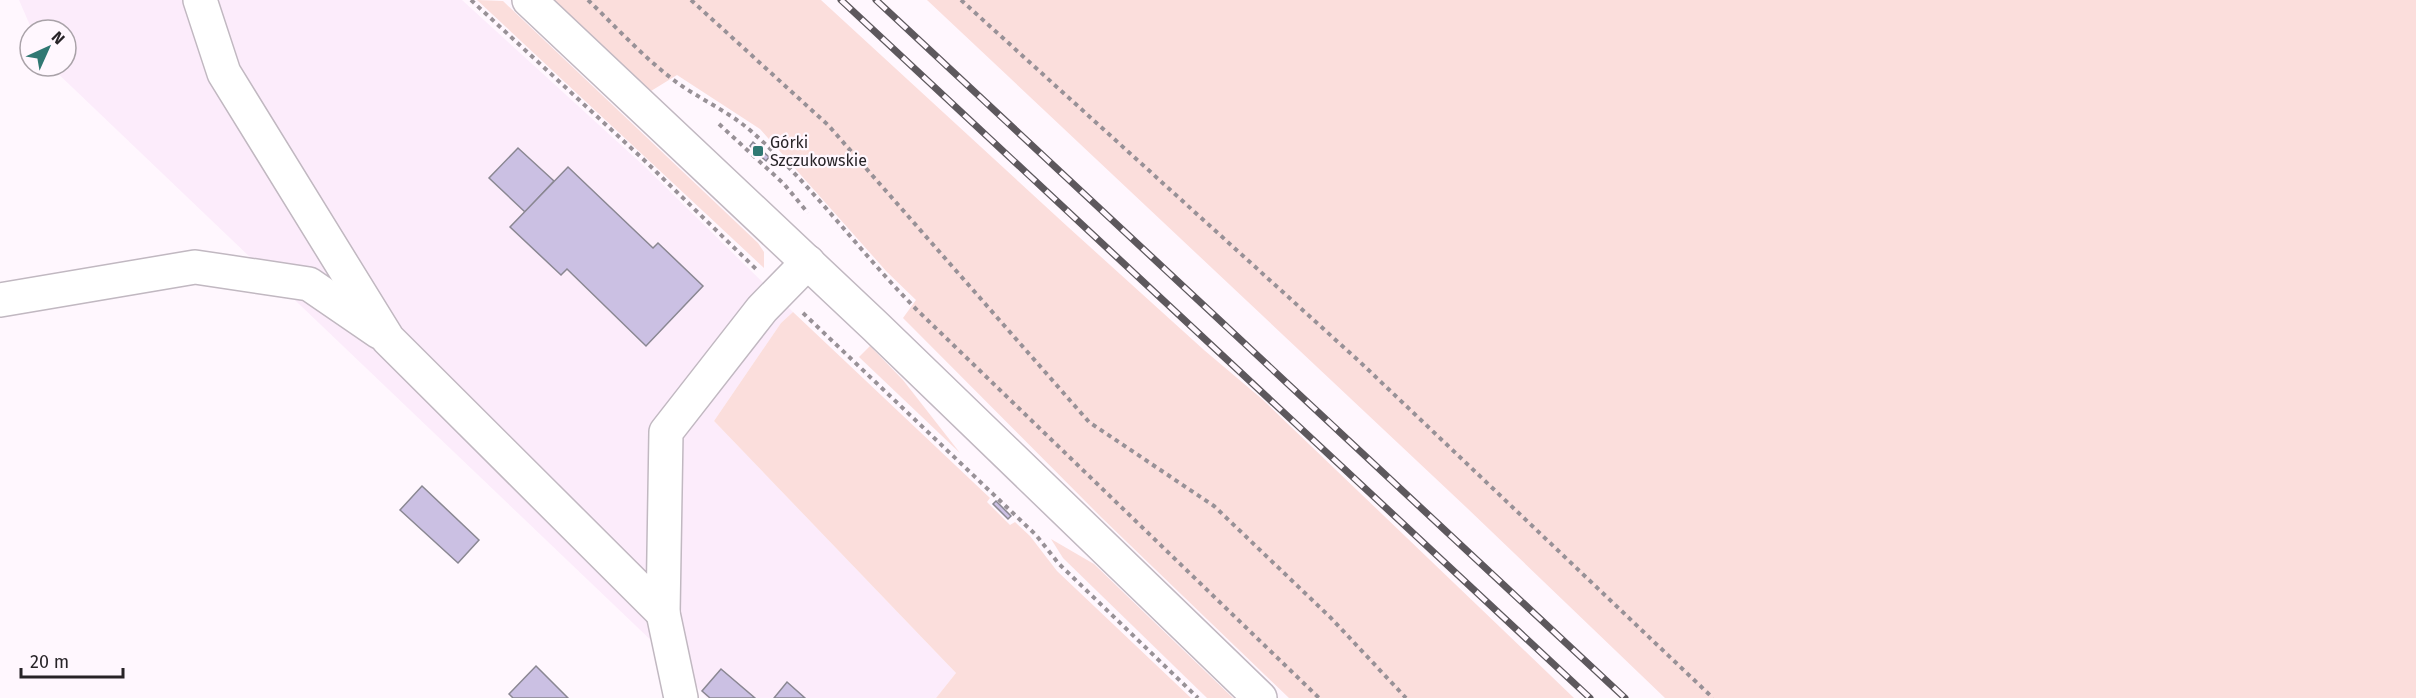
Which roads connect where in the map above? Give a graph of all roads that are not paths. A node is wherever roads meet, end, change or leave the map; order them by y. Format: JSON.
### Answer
{"nodes":[{"id":1,"x":200,"y":0,"type":"edge"},
{"id":2,"x":529,"y":0,"type":"edge"},
{"id":3,"x":808,"y":262,"type":"junction"},
{"id":4,"x":0,"y":300,"type":"edge"},
{"id":5,"x":388,"y":339,"type":"junction"},
{"id":6,"x":663,"y":613,"type":"junction"},
{"id":7,"x":681,"y":698,"type":"edge"},
{"id":8,"x":1260,"y":698,"type":"edge"}],
"edges":[{"from":1,"to":5,"type":"main road"},
{"from":2,"to":3,"type":"main road"},
{"from":3,"to":6,"type":"main road"},
{"from":3,"to":8,"type":"main road"},
{"from":4,"to":5,"type":"main road"},
{"from":5,"to":6,"type":"main road"},
{"from":6,"to":7,"type":"main road"}]}
